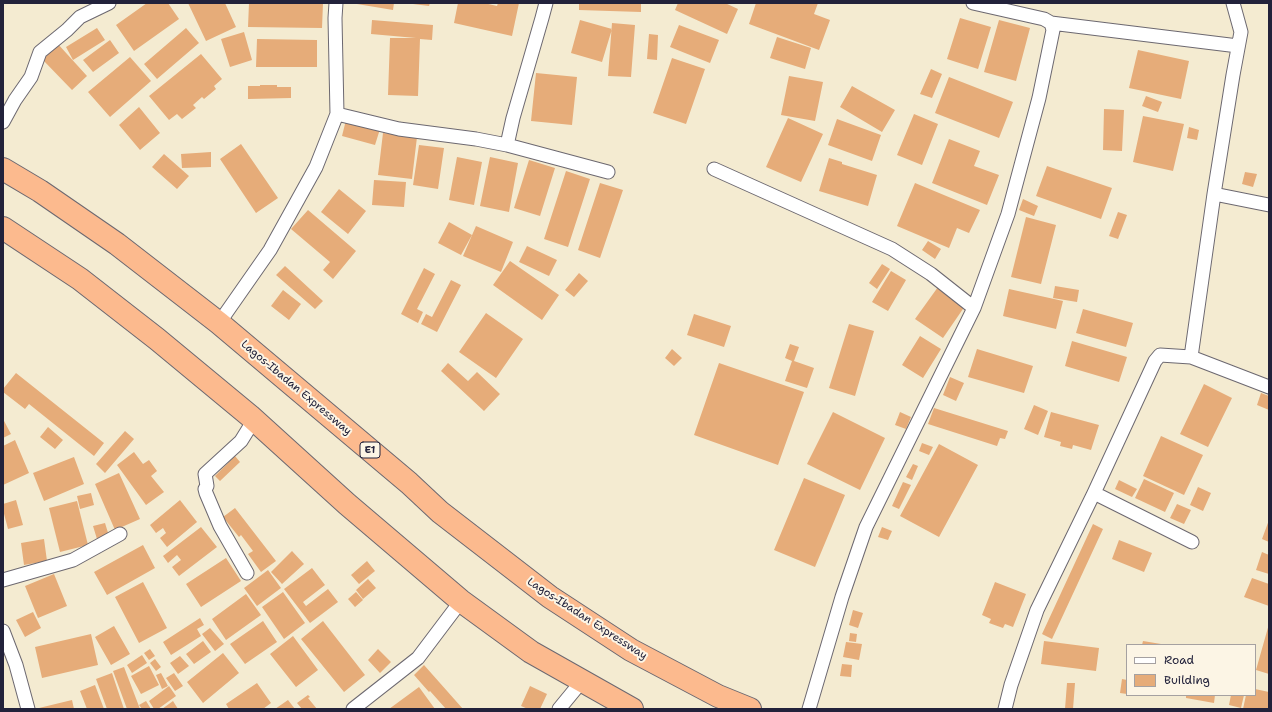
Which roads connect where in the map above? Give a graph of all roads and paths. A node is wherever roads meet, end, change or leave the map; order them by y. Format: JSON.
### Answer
{"nodes":[{"id":1,"x":110,"y":3,"type":"edge"},
{"id":2,"x":336,"y":3,"type":"edge"},
{"id":3,"x":546,"y":3,"type":"edge"},
{"id":4,"x":973,"y":3,"type":"edge"},
{"id":5,"x":1233,"y":3,"type":"edge"},
{"id":6,"x":1051,"y":23,"type":"junction"},
{"id":7,"x":1238,"y":46,"type":"junction"},
{"id":8,"x":337,"y":114,"type":"junction"},
{"id":9,"x":3,"y":122,"type":"edge"},
{"id":10,"x":507,"y":145,"type":"junction"},
{"id":11,"x":3,"y":169,"type":"edge"},
{"id":12,"x":714,"y":169,"type":"dead end"},
{"id":13,"x":608,"y":172,"type":"dead end"},
{"id":14,"x":1214,"y":194,"type":"junction"},
{"id":15,"x":1269,"y":205,"type":"edge"},
{"id":16,"x":3,"y":228,"type":"edge"},
{"id":17,"x":974,"y":308,"type":"junction"},
{"id":18,"x":219,"y":322,"type":"junction"},
{"id":19,"x":1191,"y":358,"type":"junction"},
{"id":20,"x":1269,"y":387,"type":"edge"},
{"id":21,"x":254,"y":420,"type":"junction"},
{"id":22,"x":1094,"y":493,"type":"junction"},
{"id":23,"x":120,"y":534,"type":"dead end"},
{"id":24,"x":1192,"y":542,"type":"dead end"},
{"id":25,"x":248,"y":573,"type":"dead end"},
{"id":26,"x":3,"y":580,"type":"edge"},
{"id":27,"x":461,"y":601,"type":"junction"},
{"id":28,"x":3,"y":631,"type":"edge"},
{"id":29,"x":582,"y":681,"type":"junction"},
{"id":30,"x":28,"y":709,"type":"edge"},
{"id":31,"x":353,"y":709,"type":"edge"},
{"id":32,"x":559,"y":709,"type":"edge"},
{"id":33,"x":632,"y":709,"type":"edge"},
{"id":34,"x":750,"y":709,"type":"edge"},
{"id":35,"x":809,"y":709,"type":"edge"},
{"id":36,"x":1005,"y":709,"type":"edge"}],
"edges":[{"from":1,"to":9,"type":"street"},
{"from":2,"to":8,"type":"street"},
{"from":3,"to":10,"type":"street"},
{"from":4,"to":6,"type":"street"},
{"from":5,"to":7,"type":"street"},
{"from":6,"to":7,"type":"street"},
{"from":6,"to":17,"type":"street"},
{"from":7,"to":14,"type":"street"},
{"from":8,"to":10,"type":"street"},
{"from":8,"to":18,"type":"street"},
{"from":10,"to":13,"type":"street"},
{"from":11,"to":18,"type":"highway","name":"Lagos-Ibadan Expressway","number":"E1"},
{"from":12,"to":17,"type":"street"},
{"from":14,"to":15,"type":"street"},
{"from":14,"to":19,"type":"street"},
{"from":16,"to":21,"type":"highway"},
{"from":17,"to":35,"type":"street"},
{"from":18,"to":34,"type":"highway","name":"Lagos-Ibadan Expressway","number":"E1"},
{"from":19,"to":20,"type":"street"},
{"from":19,"to":22,"type":"street"},
{"from":21,"to":25,"type":"street"},
{"from":21,"to":27,"type":"highway"},
{"from":22,"to":24,"type":"street"},
{"from":22,"to":36,"type":"street"},
{"from":23,"to":26,"type":"street"},
{"from":27,"to":29,"type":"highway"},
{"from":27,"to":31,"type":"street"},
{"from":28,"to":30,"type":"street"},
{"from":29,"to":32,"type":"street"},
{"from":29,"to":33,"type":"highway"}]}
